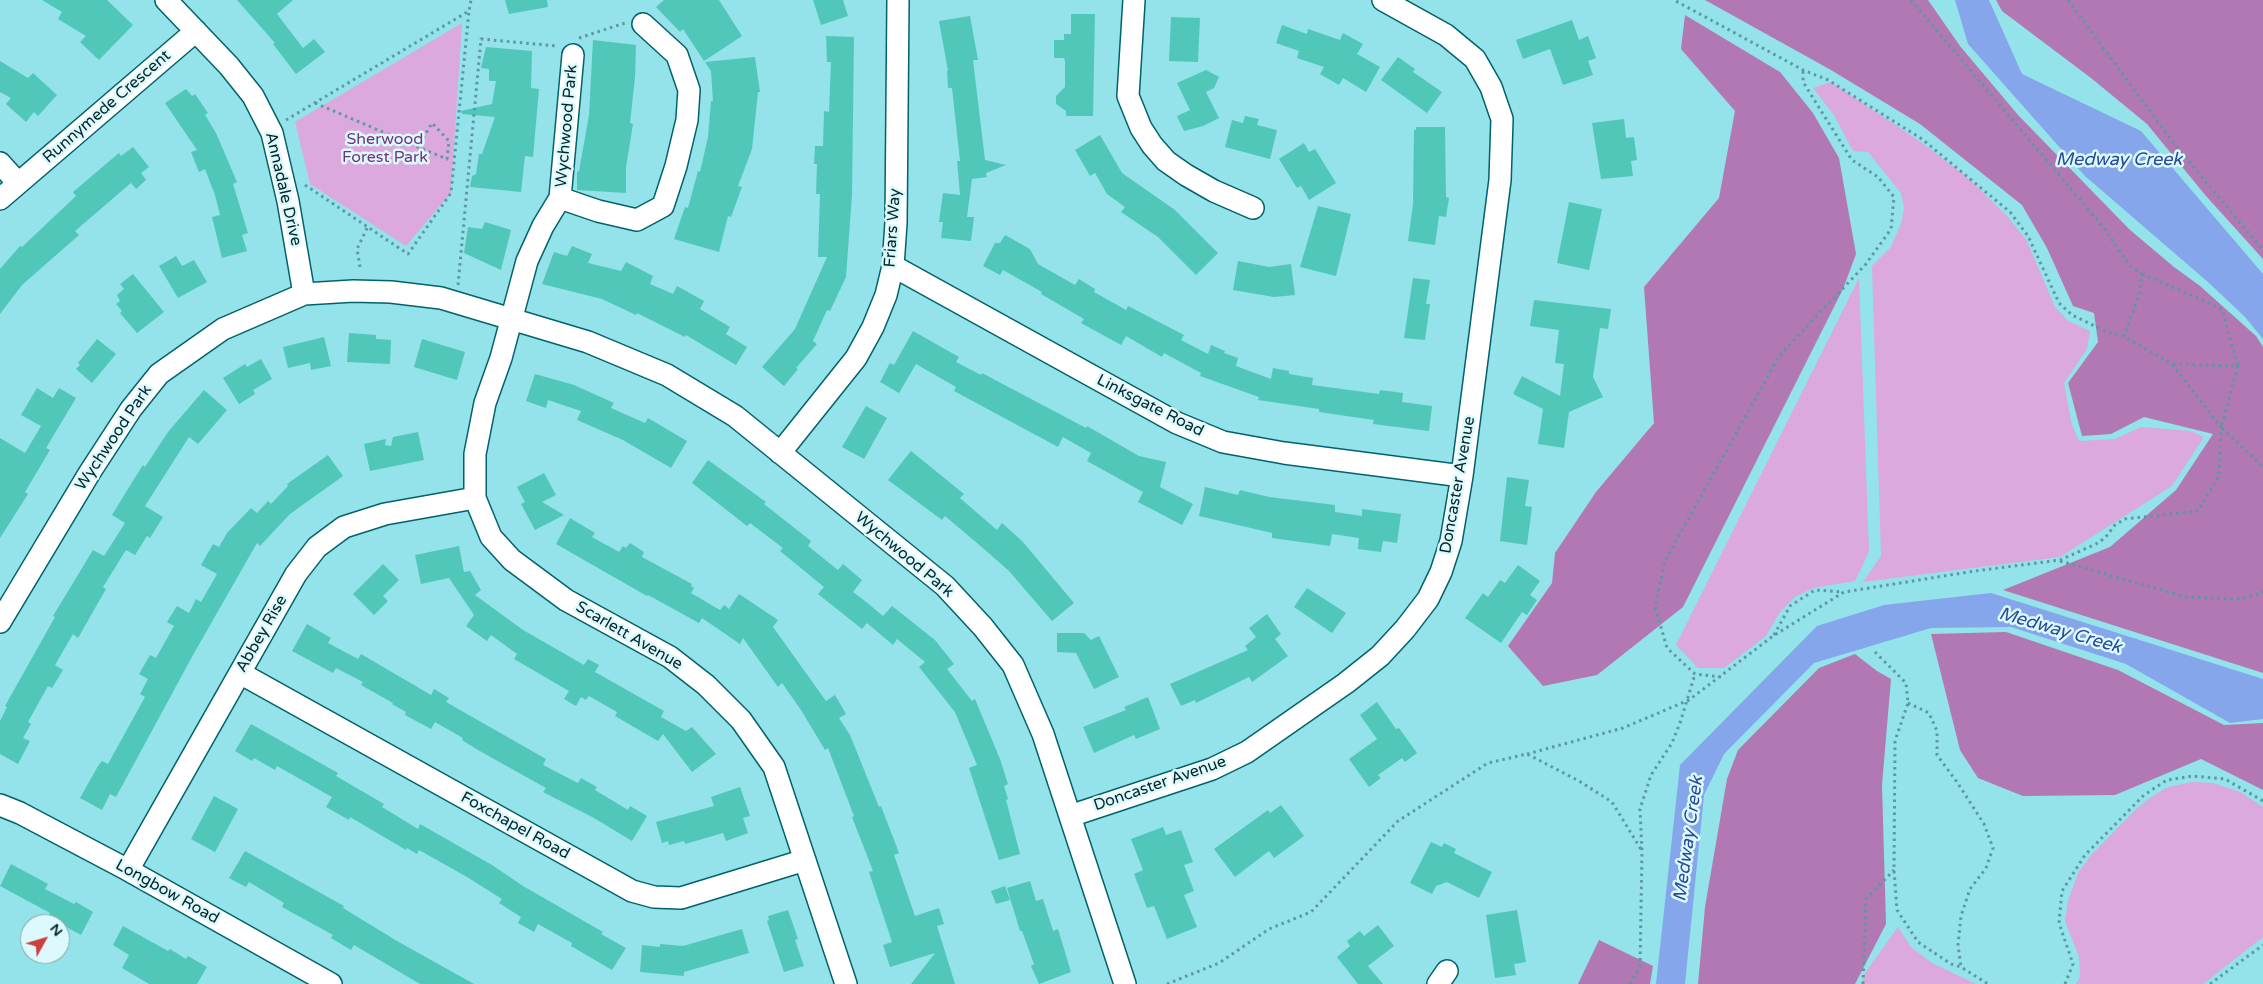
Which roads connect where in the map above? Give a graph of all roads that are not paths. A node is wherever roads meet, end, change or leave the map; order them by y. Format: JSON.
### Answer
{"nodes":[{"id":1,"x":166,"y":0,"type":"edge"},
{"id":2,"x":898,"y":0,"type":"edge"},
{"id":3,"x":1134,"y":0,"type":"edge"},
{"id":4,"x":1392,"y":2,"type":"edge"},
{"id":5,"x":643,"y":24,"type":"dead end"},
{"id":6,"x":196,"y":30,"type":"junction"},
{"id":7,"x":573,"y":55,"type":"dead end"},
{"id":8,"x":0,"y":162,"type":"edge"},
{"id":9,"x":18,"y":183,"type":"junction"},
{"id":10,"x":560,"y":198,"type":"junction"},
{"id":11,"x":0,"y":199,"type":"edge"},
{"id":12,"x":1253,"y":208,"type":"dead end"},
{"id":13,"x":893,"y":266,"type":"junction"},
{"id":14,"x":304,"y":294,"type":"junction"},
{"id":15,"x":512,"y":319,"type":"junction"},
{"id":16,"x":780,"y":453,"type":"junction"},
{"id":17,"x":1462,"y":476,"type":"junction"},
{"id":18,"x":475,"y":498,"type":"junction"},
{"id":19,"x":0,"y":622,"type":"edge"},
{"id":20,"x":240,"y":673,"type":"junction"},
{"id":21,"x":0,"y":805,"type":"edge"},
{"id":22,"x":1070,"y":816,"type":"junction"},
{"id":23,"x":805,"y":860,"type":"junction"},
{"id":24,"x":128,"y":870,"type":"junction"},
{"id":25,"x":331,"y":984,"type":"edge"},
{"id":26,"x":846,"y":984,"type":"edge"},
{"id":27,"x":1125,"y":984,"type":"edge"}],
"edges":[{"from":1,"to":6,"type":"street","name":"Annadale Drive"},
{"from":2,"to":13,"type":"street","name":"Friars Way"},
{"from":3,"to":12,"type":"street"},
{"from":4,"to":17,"type":"street","name":"Doncaster Avenue"},
{"from":5,"to":10,"type":"street","name":"Wychwood Park"},
{"from":6,"to":9,"type":"street","name":"Runnymede Crescent"},
{"from":6,"to":14,"type":"street","name":"Annadale Drive"},
{"from":7,"to":10,"type":"street","name":"Wychwood Park"},
{"from":8,"to":9,"type":"street"},
{"from":9,"to":11,"type":"street","name":"Runnymede Crescent"},
{"from":10,"to":15,"type":"street","name":"Wychwood Park"},
{"from":13,"to":16,"type":"street","name":"Friars Way"},
{"from":13,"to":17,"type":"street","name":"Linksgate Road"},
{"from":14,"to":15,"type":"street","name":"Wychwood Park"},
{"from":14,"to":19,"type":"street","name":"Wychwood Park"},
{"from":15,"to":16,"type":"street","name":"Wychwood Park"},
{"from":15,"to":18,"type":"street","name":"Scarlett Avenue"},
{"from":16,"to":22,"type":"street","name":"Wychwood Park"},
{"from":17,"to":22,"type":"street","name":"Doncaster Avenue"},
{"from":18,"to":20,"type":"street","name":"Abbey Rise"},
{"from":18,"to":23,"type":"street","name":"Scarlett Avenue"},
{"from":20,"to":23,"type":"street","name":"Foxchapel Road"},
{"from":20,"to":24,"type":"street","name":"Abbey Rise"},
{"from":21,"to":24,"type":"street","name":"Longbow Road"},
{"from":22,"to":27,"type":"street","name":"Wychwood Park"},
{"from":23,"to":26,"type":"street","name":"Scarlett Avenue"},
{"from":24,"to":25,"type":"street","name":"Longbow Road"}]}
